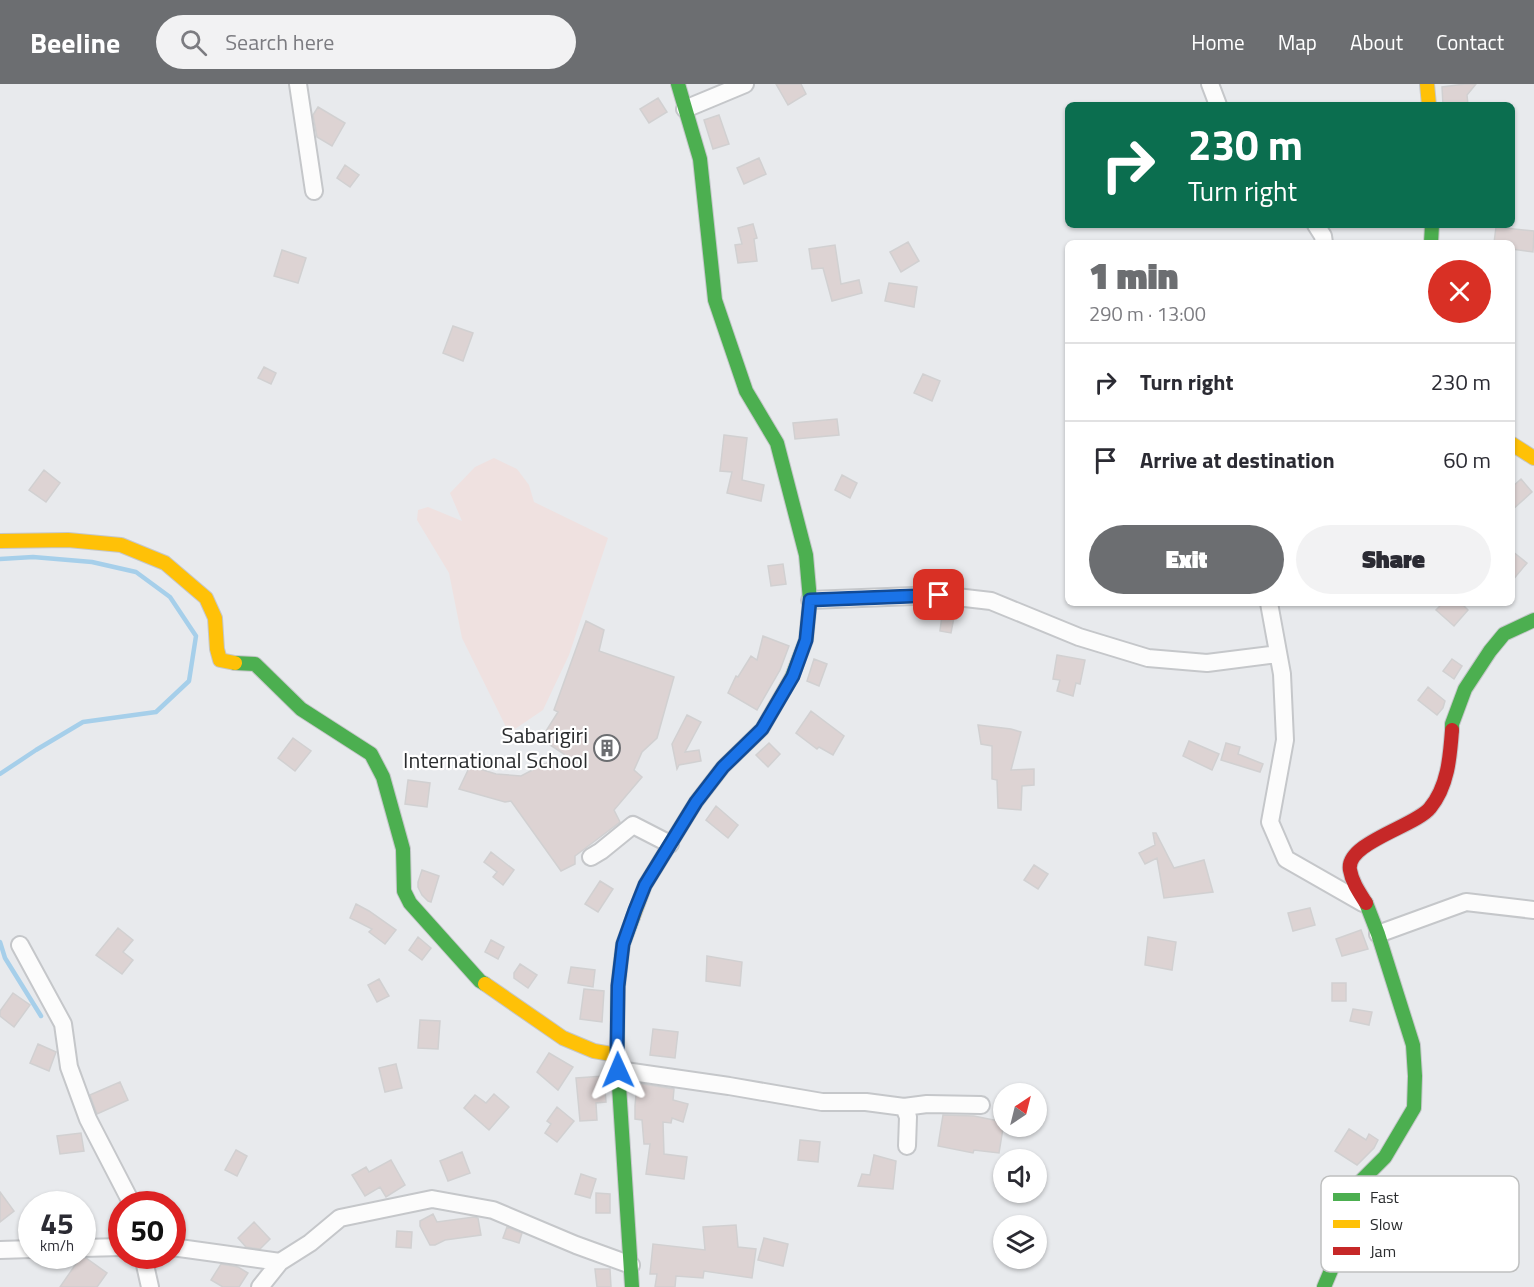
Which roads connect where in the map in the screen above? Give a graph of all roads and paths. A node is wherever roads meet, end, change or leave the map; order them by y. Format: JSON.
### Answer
{"nodes":[{"id":1,"x":298,"y":84,"type":"edge"},
{"id":2,"x":678,"y":84,"type":"edge"},
{"id":3,"x":745,"y":84,"type":"edge"},
{"id":4,"x":1210,"y":84,"type":"edge"},
{"id":5,"x":1427,"y":84,"type":"edge"},
{"id":6,"x":1217,"y":102,"type":"edge"},
{"id":7,"x":1429,"y":102,"type":"edge"},
{"id":8,"x":685,"y":109,"type":"junction"},
{"id":9,"x":314,"y":191,"type":"dead end"},
{"id":10,"x":1515,"y":446,"type":"edge"},
{"id":11,"x":1534,"y":458,"type":"edge"},
{"id":12,"x":0,"y":541,"type":"edge"},
{"id":13,"x":810,"y":600,"type":"junction"},
{"id":14,"x":1270,"y":606,"type":"edge"},
{"id":15,"x":1534,"y":620,"type":"edge"},
{"id":16,"x":1278,"y":654,"type":"junction"},
{"id":17,"x":670,"y":844,"type":"junction"},
{"id":18,"x":591,"y":857,"type":"dead end"},
{"id":19,"x":1367,"y":904,"type":"junction"},
{"id":20,"x":1534,"y":910,"type":"edge"},
{"id":21,"x":1378,"y":934,"type":"junction"},
{"id":22,"x":20,"y":945,"type":"dead end"},
{"id":23,"x":617,"y":1063,"type":"junction"},
{"id":24,"x":981,"y":1105,"type":"dead end"},
{"id":25,"x":904,"y":1107,"type":"junction"},
{"id":26,"x":907,"y":1146,"type":"dead end"},
{"id":27,"x":1366,"y":1176,"type":"edge"},
{"id":28,"x":125,"y":1191,"type":"edge"},
{"id":29,"x":18,"y":1249,"type":"edge"},
{"id":30,"x":186,"y":1249,"type":"edge"},
{"id":31,"x":0,"y":1250,"type":"edge"},
{"id":32,"x":280,"y":1262,"type":"junction"},
{"id":33,"x":631,"y":1265,"type":"junction"},
{"id":34,"x":146,"y":1269,"type":"edge"},
{"id":35,"x":1330,"y":1272,"type":"edge"},
{"id":36,"x":150,"y":1287,"type":"edge"},
{"id":37,"x":260,"y":1287,"type":"edge"},
{"id":38,"x":632,"y":1287,"type":"edge"},
{"id":39,"x":1324,"y":1287,"type":"edge"}],
"edges":[{"from":1,"to":9,"type":"street"},
{"from":2,"to":8,"type":"street"},
{"from":3,"to":8,"type":"street"},
{"from":4,"to":6,"type":"street"},
{"from":5,"to":7,"type":"street"},
{"from":8,"to":13,"type":"street"},
{"from":10,"to":11,"type":"street"},
{"from":12,"to":23,"type":"street"},
{"from":13,"to":16,"type":"street"},
{"from":13,"to":17,"type":"street"},
{"from":14,"to":16,"type":"street"},
{"from":15,"to":19,"type":"street"},
{"from":16,"to":19,"type":"street"},
{"from":17,"to":18,"type":"street"},
{"from":17,"to":23,"type":"street"},
{"from":19,"to":21,"type":"street"},
{"from":20,"to":21,"type":"street"},
{"from":21,"to":27,"type":"street"},
{"from":22,"to":28,"type":"street"},
{"from":23,"to":25,"type":"street"},
{"from":23,"to":33,"type":"street"},
{"from":24,"to":25,"type":"street"},
{"from":25,"to":26,"type":"street"},
{"from":29,"to":31,"type":"street"},
{"from":30,"to":32,"type":"street"},
{"from":32,"to":33,"type":"street"},
{"from":32,"to":37,"type":"street"},
{"from":33,"to":38,"type":"street"},
{"from":34,"to":36,"type":"street"},
{"from":35,"to":39,"type":"street"}]}
